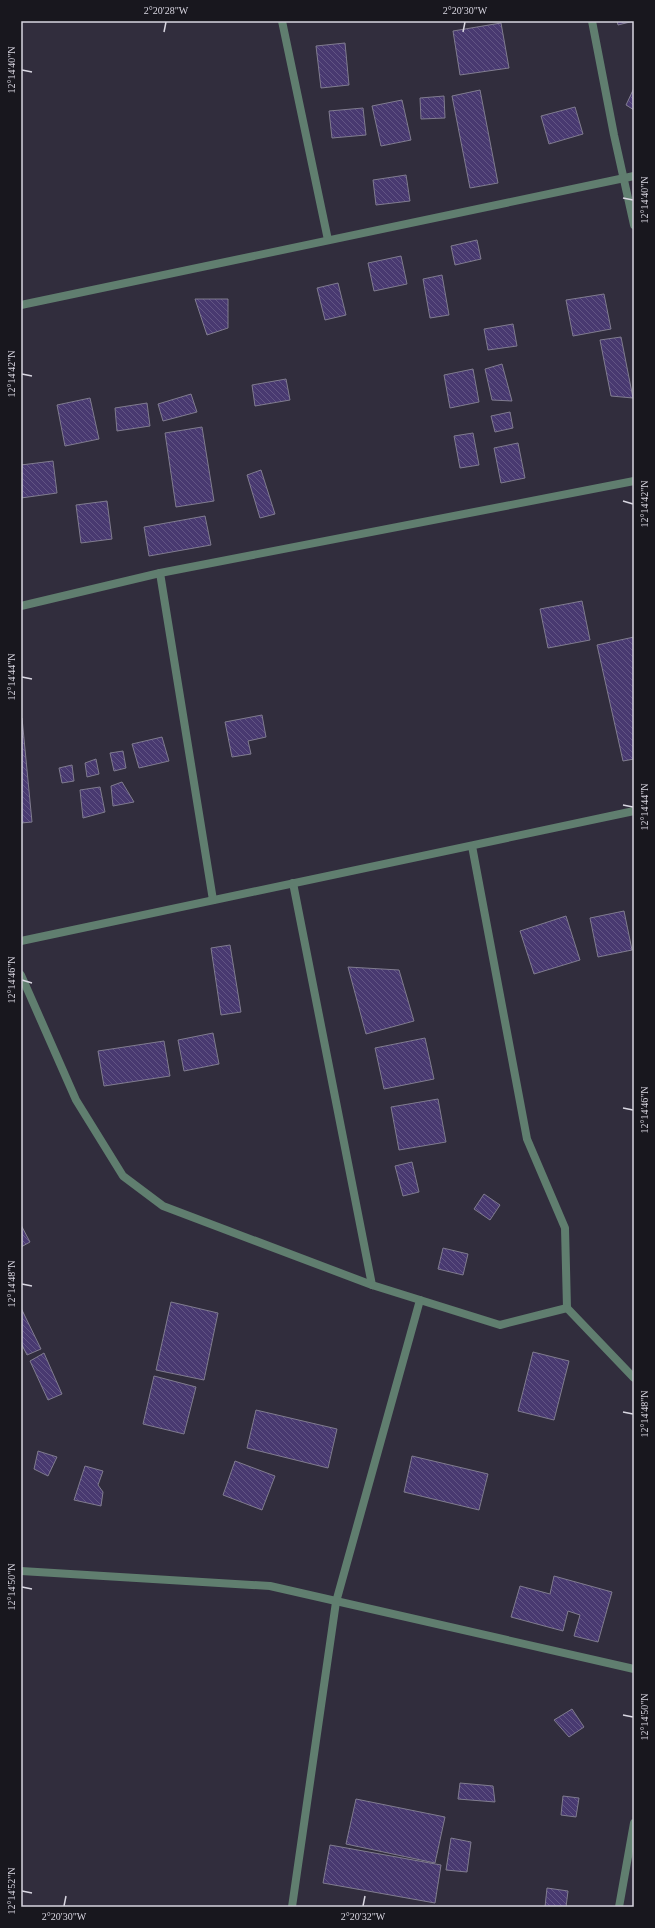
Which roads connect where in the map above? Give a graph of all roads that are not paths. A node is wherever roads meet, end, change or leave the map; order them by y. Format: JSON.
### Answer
{"nodes":[{"id":1,"x":282,"y":21,"type":"edge"},
{"id":2,"x":592,"y":21,"type":"edge"},
{"id":3,"x":634,"y":176,"type":"edge"},
{"id":4,"x":623,"y":178,"type":"junction"},
{"id":5,"x":634,"y":225,"type":"edge"},
{"id":6,"x":328,"y":240,"type":"junction"},
{"id":7,"x":21,"y":305,"type":"edge"},
{"id":8,"x":634,"y":481,"type":"edge"},
{"id":9,"x":160,"y":573,"type":"junction"},
{"id":10,"x":21,"y":606,"type":"edge"},
{"id":11,"x":634,"y":812,"type":"edge"},
{"id":12,"x":472,"y":846,"type":"junction"},
{"id":13,"x":293,"y":883,"type":"junction"},
{"id":14,"x":213,"y":900,"type":"junction"},
{"id":15,"x":21,"y":940,"type":"edge"},
{"id":16,"x":21,"y":974,"type":"edge"},
{"id":17,"x":372,"y":1285,"type":"junction"},
{"id":18,"x":420,"y":1300,"type":"junction"},
{"id":19,"x":567,"y":1308,"type":"junction"},
{"id":20,"x":634,"y":1378,"type":"edge"},
{"id":21,"x":21,"y":1571,"type":"edge"},
{"id":22,"x":336,"y":1602,"type":"junction"},
{"id":23,"x":634,"y":1669,"type":"edge"},
{"id":24,"x":634,"y":1823,"type":"edge"},
{"id":25,"x":292,"y":1907,"type":"edge"},
{"id":26,"x":619,"y":1907,"type":"edge"}],
"edges":[{"from":1,"to":6,"type":"street"},
{"from":2,"to":4,"type":"street"},
{"from":3,"to":4,"type":"street"},
{"from":4,"to":5,"type":"street"},
{"from":4,"to":6,"type":"street"},
{"from":6,"to":7,"type":"street"},
{"from":8,"to":9,"type":"street"},
{"from":9,"to":10,"type":"street"},
{"from":9,"to":14,"type":"street"},
{"from":11,"to":12,"type":"street"},
{"from":12,"to":13,"type":"street"},
{"from":12,"to":19,"type":"street"},
{"from":13,"to":14,"type":"street"},
{"from":13,"to":17,"type":"street"},
{"from":14,"to":15,"type":"street"},
{"from":16,"to":17,"type":"street"},
{"from":17,"to":18,"type":"street"},
{"from":18,"to":19,"type":"street"},
{"from":18,"to":22,"type":"street"},
{"from":19,"to":20,"type":"street"},
{"from":21,"to":22,"type":"street"},
{"from":22,"to":23,"type":"street"},
{"from":22,"to":25,"type":"street"},
{"from":24,"to":26,"type":"street"}]}
